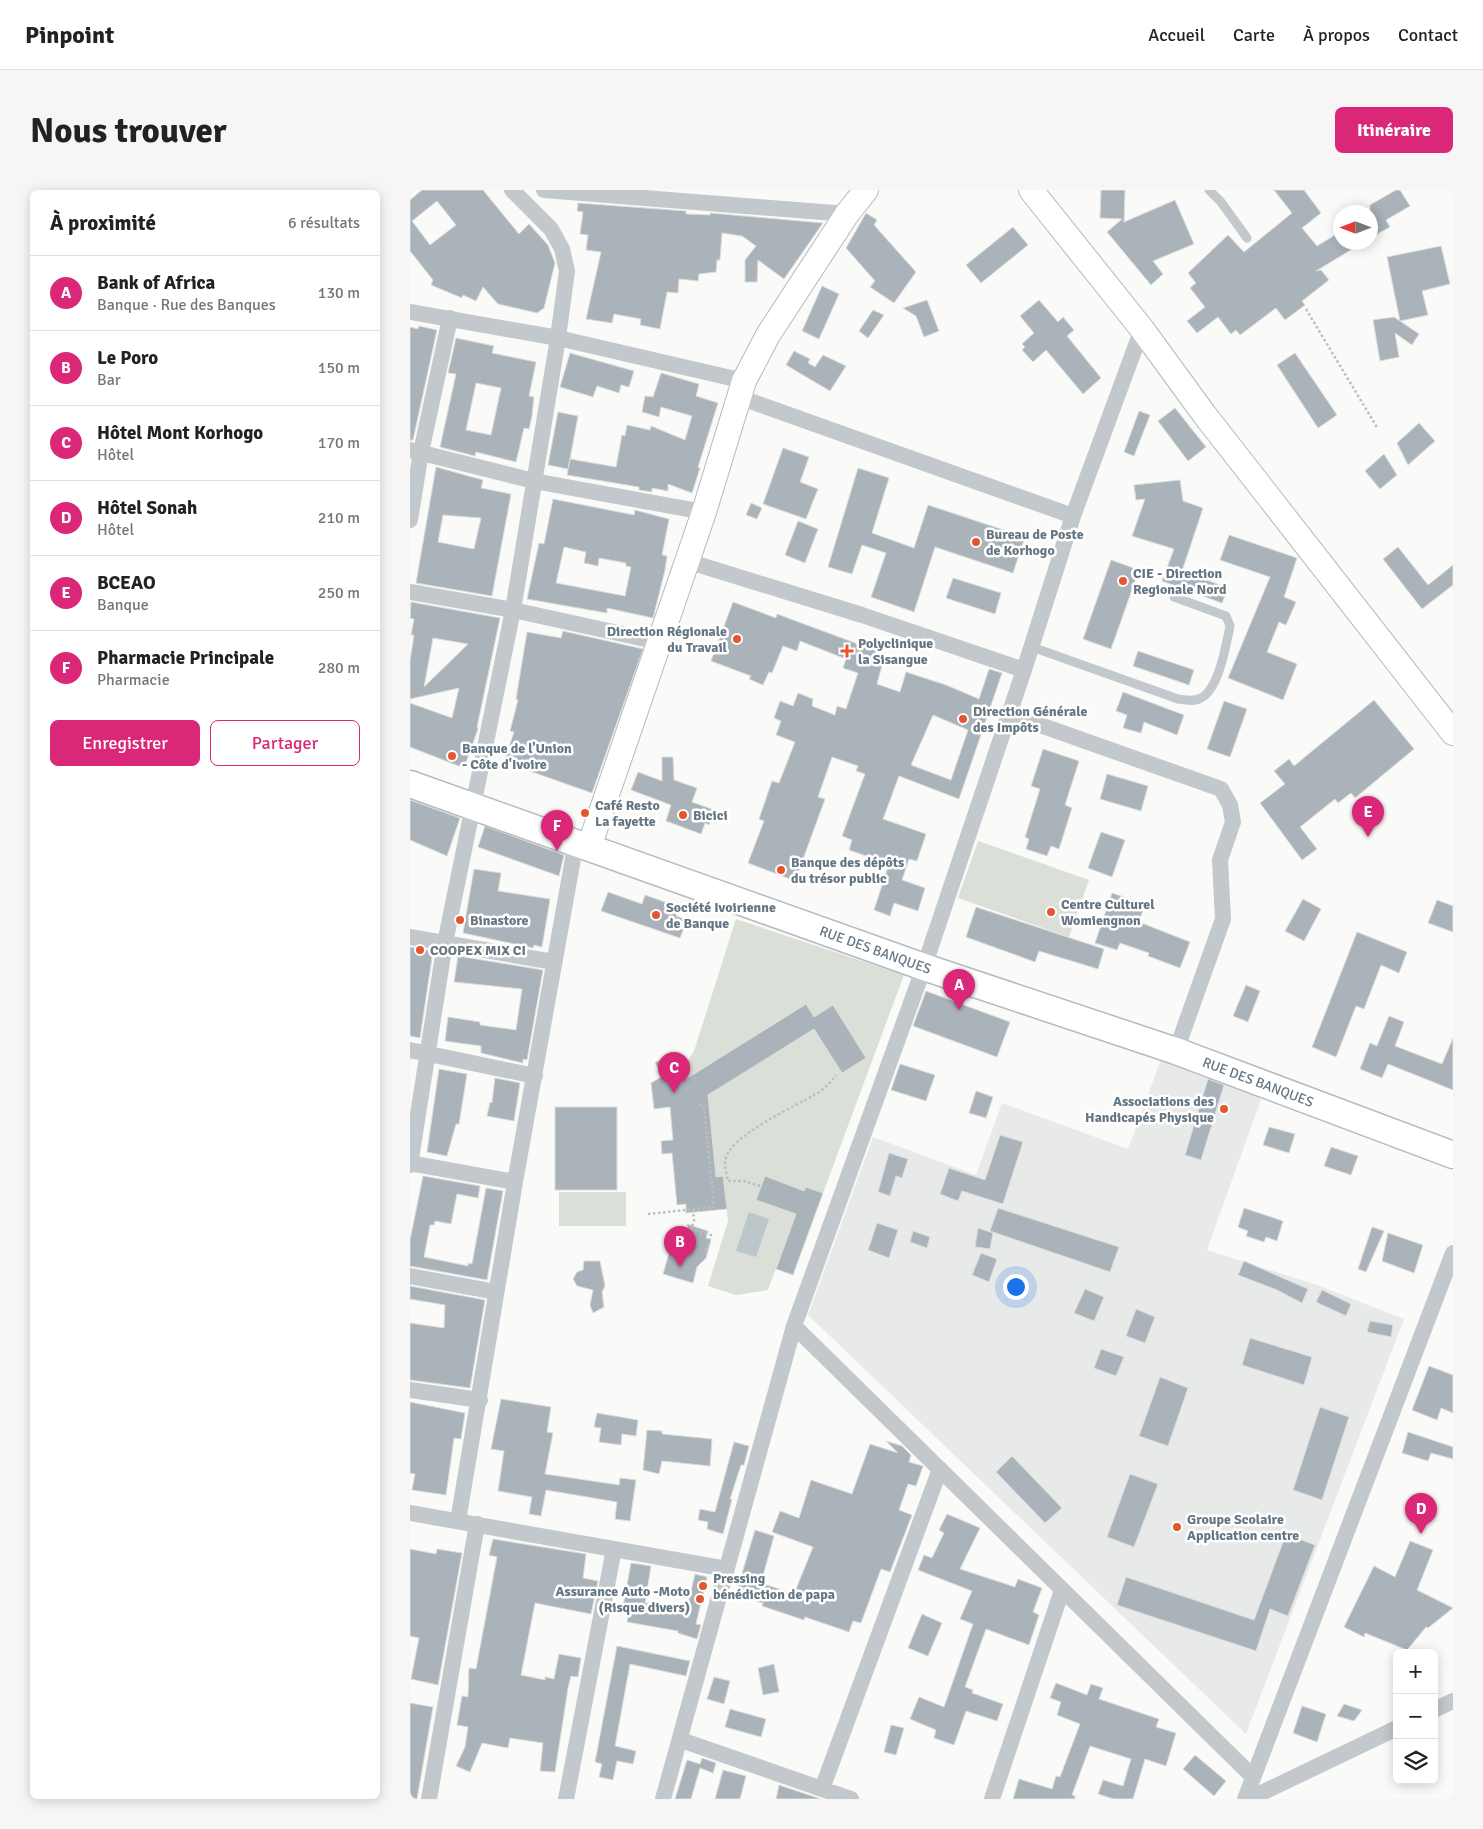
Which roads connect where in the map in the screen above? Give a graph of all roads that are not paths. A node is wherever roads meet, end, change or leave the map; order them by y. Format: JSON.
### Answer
{"nodes":[{"id":1,"x":512,"y":190,"type":"edge"},
{"id":2,"x":544,"y":190,"type":"edge"},
{"id":3,"x":866,"y":190,"type":"edge"},
{"id":4,"x":1209,"y":190,"type":"edge"},
{"id":5,"x":1038,"y":192,"type":"edge"},
{"id":6,"x":847,"y":214,"type":"junction"},
{"id":7,"x":1247,"y":238,"type":"dead end"},
{"id":8,"x":410,"y":312,"type":"edge"},
{"id":9,"x":450,"y":318,"type":"junction"},
{"id":10,"x":1142,"y":328,"type":"junction"},
{"id":11,"x":558,"y":338,"type":"junction"},
{"id":12,"x":742,"y":389,"type":"junction"},
{"id":13,"x":415,"y":451,"type":"edge"},
{"id":14,"x":534,"y":481,"type":"junction"},
{"id":15,"x":704,"y":512,"type":"junction"},
{"id":16,"x":1073,"y":516,"type":"junction"},
{"id":17,"x":410,"y":520,"type":"edge"},
{"id":18,"x":687,"y":561,"type":"junction"},
{"id":19,"x":410,"y":592,"type":"edge"},
{"id":20,"x":1174,"y":597,"type":"dead end"},
{"id":21,"x":513,"y":610,"type":"junction"},
{"id":22,"x":659,"y":642,"type":"junction"},
{"id":23,"x":1032,"y":647,"type":"junction"},
{"id":24,"x":1024,"y":670,"type":"junction"},
{"id":25,"x":1010,"y":714,"type":"junction"},
{"id":26,"x":1453,"y":733,"type":"edge"},
{"id":27,"x":410,"y":784,"type":"edge"},
{"id":28,"x":474,"y":806,"type":"junction"},
{"id":29,"x":582,"y":845,"type":"junction"},
{"id":30,"x":410,"y":937,"type":"edge"},
{"id":31,"x":445,"y":943,"type":"junction"},
{"id":32,"x":554,"y":962,"type":"junction"},
{"id":33,"x":924,"y":967,"type":"junction"},
{"id":34,"x":410,"y":1050,"type":"edge"},
{"id":35,"x":1176,"y":1051,"type":"junction"},
{"id":36,"x":428,"y":1053,"type":"junction"},
{"id":37,"x":535,"y":1076,"type":"junction"},
{"id":38,"x":1453,"y":1155,"type":"edge"},
{"id":39,"x":410,"y":1164,"type":"edge"},
{"id":40,"x":515,"y":1182,"type":"junction"},
{"id":41,"x":1453,"y":1253,"type":"edge"},
{"id":42,"x":410,"y":1276,"type":"edge"},
{"id":43,"x":496,"y":1292,"type":"junction"},
{"id":44,"x":794,"y":1326,"type":"junction"},
{"id":45,"x":410,"y":1390,"type":"edge"},
{"id":46,"x":480,"y":1400,"type":"junction"},
{"id":47,"x":940,"y":1469,"type":"junction"},
{"id":48,"x":410,"y":1513,"type":"edge"},
{"id":49,"x":458,"y":1521,"type":"junction"},
{"id":50,"x":477,"y":1524,"type":"junction"},
{"id":51,"x":614,"y":1549,"type":"junction"},
{"id":52,"x":727,"y":1569,"type":"junction"},
{"id":53,"x":1062,"y":1590,"type":"junction"},
{"id":54,"x":1453,"y":1701,"type":"edge"},
{"id":55,"x":1438,"y":1708,"type":"edge"},
{"id":56,"x":1393,"y":1730,"type":"edge"},
{"id":57,"x":681,"y":1740,"type":"junction"},
{"id":58,"x":1252,"y":1776,"type":"junction"},
{"id":59,"x":822,"y":1789,"type":"junction"},
{"id":60,"x":429,"y":1799,"type":"edge"},
{"id":61,"x":566,"y":1799,"type":"edge"},
{"id":62,"x":663,"y":1799,"type":"edge"},
{"id":63,"x":851,"y":1799,"type":"edge"},
{"id":64,"x":992,"y":1799,"type":"edge"},
{"id":65,"x":1247,"y":1799,"type":"edge"}],
"edges":[{"from":1,"to":11,"type":"street"},
{"from":2,"to":6,"type":"street"},
{"from":3,"to":6,"type":"street"},
{"from":4,"to":7,"type":"lane"},
{"from":5,"to":10,"type":"street"},
{"from":6,"to":12,"type":"street"},
{"from":8,"to":9,"type":"street"},
{"from":9,"to":11,"type":"street"},
{"from":9,"to":13,"type":"street"},
{"from":10,"to":16,"type":"street"},
{"from":10,"to":26,"type":"street"},
{"from":11,"to":12,"type":"street"},
{"from":11,"to":14,"type":"street"},
{"from":12,"to":15,"type":"street"},
{"from":12,"to":16,"type":"street"},
{"from":13,"to":14,"type":"street"},
{"from":13,"to":17,"type":"street"},
{"from":14,"to":15,"type":"street"},
{"from":14,"to":21,"type":"street"},
{"from":15,"to":18,"type":"street"},
{"from":16,"to":23,"type":"street"},
{"from":18,"to":22,"type":"street"},
{"from":18,"to":24,"type":"street"},
{"from":19,"to":21,"type":"street"},
{"from":20,"to":23,"type":"lane"},
{"from":21,"to":22,"type":"street"},
{"from":21,"to":28,"type":"street"},
{"from":22,"to":29,"type":"street"},
{"from":23,"to":24,"type":"street"},
{"from":24,"to":25,"type":"street"},
{"from":25,"to":33,"type":"street"},
{"from":25,"to":35,"type":"street"},
{"from":27,"to":28,"type":"main road","name":"RUE DES BANQUES"},
{"from":28,"to":29,"type":"main road","name":"RUE DES BANQUES"},
{"from":28,"to":31,"type":"street"},
{"from":29,"to":32,"type":"street"},
{"from":29,"to":33,"type":"main road","name":"RUE DES BANQUES"},
{"from":30,"to":31,"type":"street"},
{"from":31,"to":32,"type":"street"},
{"from":31,"to":36,"type":"street"},
{"from":32,"to":37,"type":"street"},
{"from":33,"to":35,"type":"main road","name":"RUE DES BANQUES"},
{"from":33,"to":44,"type":"street"},
{"from":34,"to":36,"type":"street"},
{"from":35,"to":38,"type":"main road","name":"RUE DES BANQUES"},
{"from":36,"to":37,"type":"street"},
{"from":36,"to":39,"type":"street"},
{"from":37,"to":40,"type":"street"},
{"from":39,"to":40,"type":"street"},
{"from":40,"to":43,"type":"street"},
{"from":41,"to":58,"type":"street"},
{"from":42,"to":43,"type":"street"},
{"from":43,"to":46,"type":"street"},
{"from":44,"to":47,"type":"street"},
{"from":44,"to":52,"type":"street"},
{"from":45,"to":46,"type":"street"},
{"from":46,"to":49,"type":"street"},
{"from":47,"to":53,"type":"street"},
{"from":47,"to":59,"type":"street"},
{"from":48,"to":49,"type":"street"},
{"from":49,"to":50,"type":"street"},
{"from":50,"to":51,"type":"street"},
{"from":50,"to":60,"type":"street"},
{"from":51,"to":52,"type":"street"},
{"from":51,"to":61,"type":"street"},
{"from":52,"to":57,"type":"street"},
{"from":53,"to":58,"type":"street"},
{"from":53,"to":64,"type":"street"},
{"from":54,"to":55,"type":"street"},
{"from":56,"to":65,"type":"street"},
{"from":57,"to":59,"type":"street"},
{"from":57,"to":62,"type":"street"},
{"from":58,"to":65,"type":"street"},
{"from":59,"to":63,"type":"street"}]}
